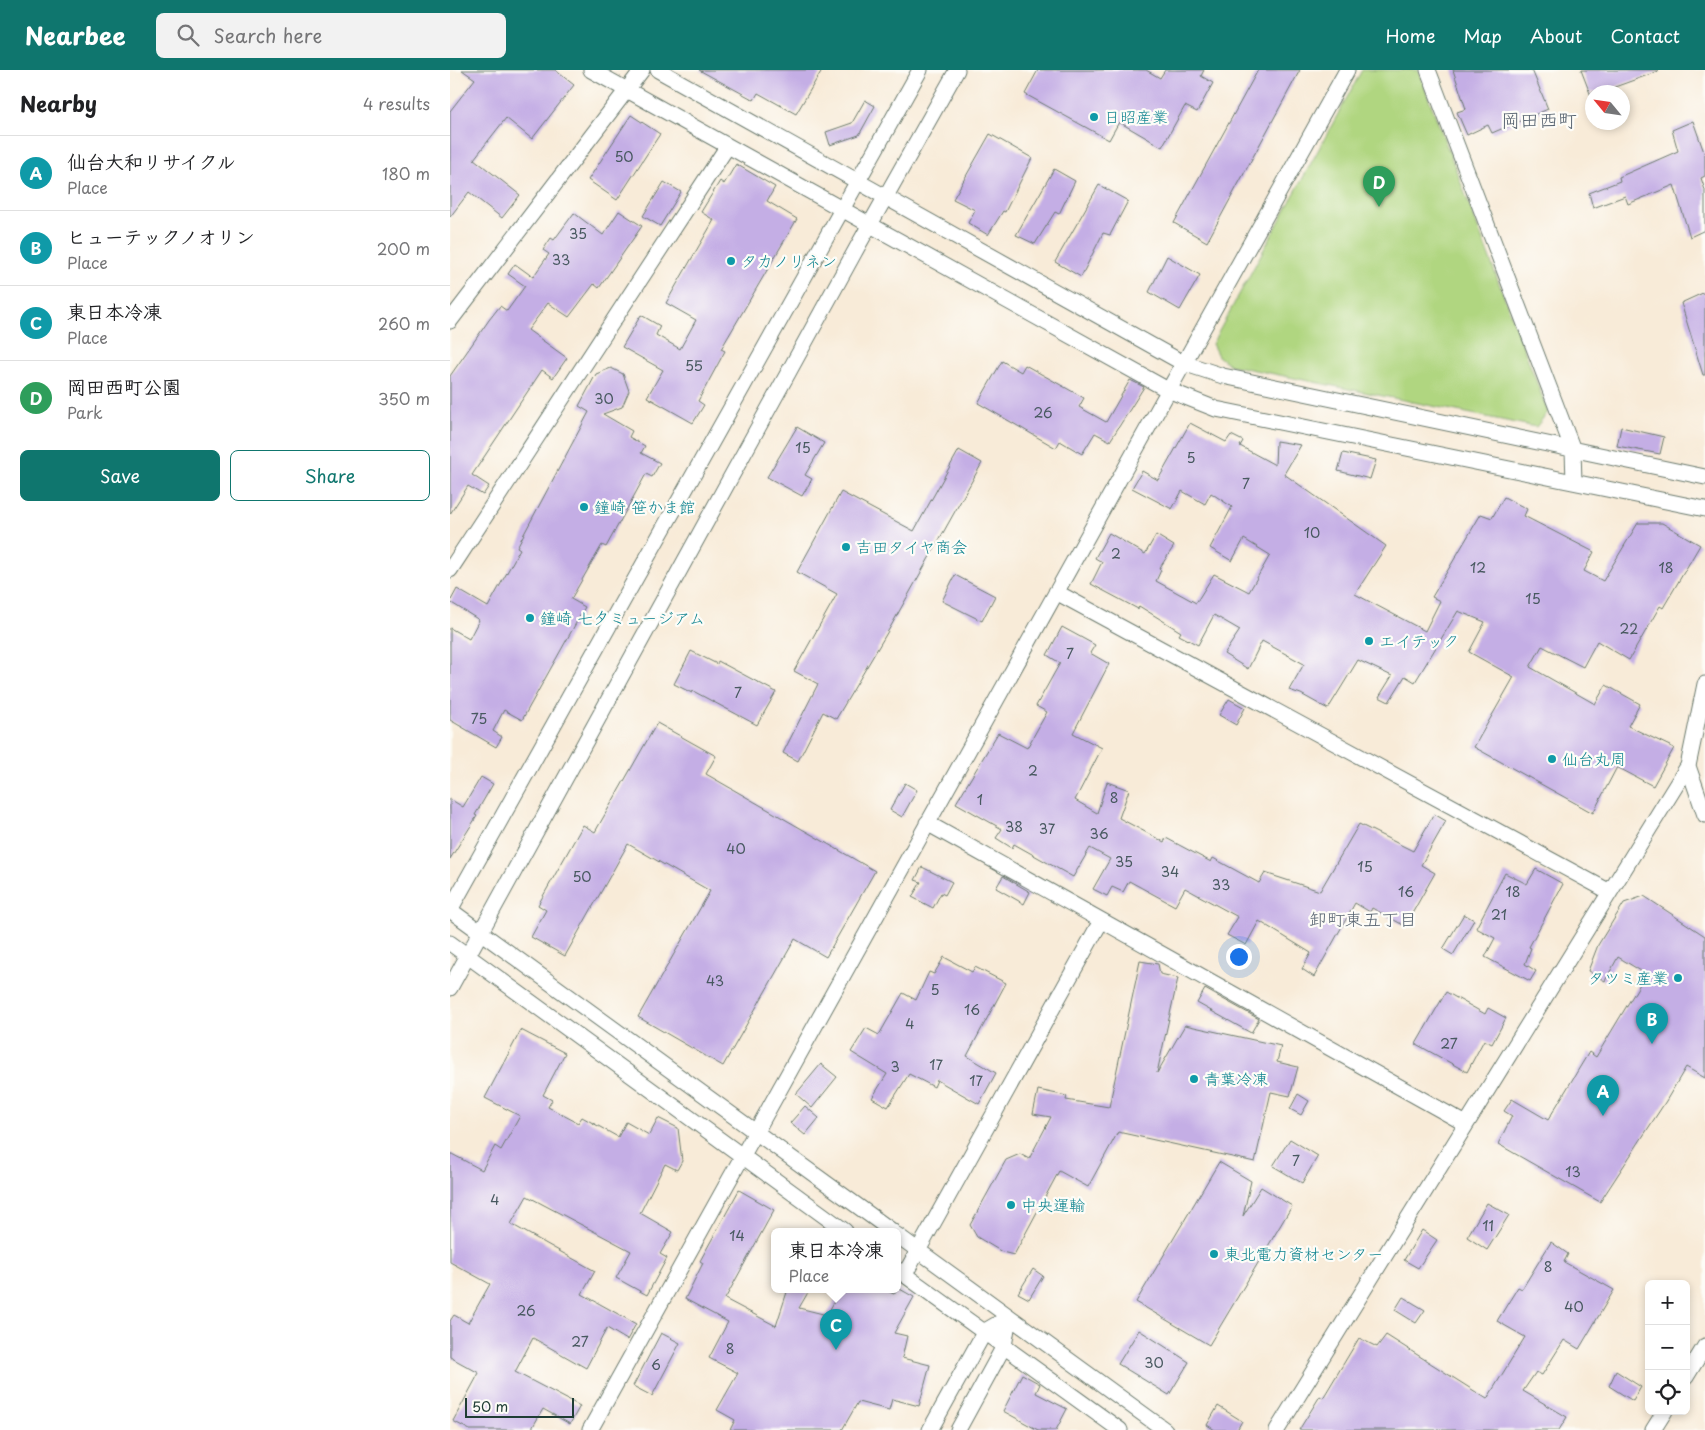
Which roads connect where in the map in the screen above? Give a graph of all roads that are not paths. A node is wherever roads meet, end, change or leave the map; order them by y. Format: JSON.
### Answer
{"nodes":[{"id":1,"x":591,"y":70,"type":"edge"},
{"id":2,"x":642,"y":70,"type":"edge"},
{"id":3,"x":658,"y":70,"type":"edge"},
{"id":4,"x":920,"y":70,"type":"edge"},
{"id":5,"x":957,"y":70,"type":"edge"},
{"id":6,"x":1347,"y":70,"type":"edge"},
{"id":7,"x":1428,"y":70,"type":"edge"},
{"id":8,"x":627,"y":89,"type":"junction"},
{"id":9,"x":727,"y":147,"type":"junction"},
{"id":10,"x":858,"y":182,"type":"junction"},
{"id":11,"x":886,"y":196,"type":"junction"},
{"id":12,"x":842,"y":210,"type":"junction"},
{"id":13,"x":870,"y":225,"type":"junction"},
{"id":14,"x":450,"y":321,"type":"edge"},
{"id":15,"x":1183,"y":363,"type":"junction"},
{"id":16,"x":1168,"y":390,"type":"junction"},
{"id":17,"x":1573,"y":450,"type":"junction"},
{"id":18,"x":1705,"y":477,"type":"edge"},
{"id":19,"x":1574,"y":482,"type":"junction"},
{"id":20,"x":1705,"y":509,"type":"edge"},
{"id":21,"x":450,"y":570,"type":"edge"},
{"id":22,"x":1056,"y":592,"type":"junction"},
{"id":23,"x":1705,"y":684,"type":"edge"},
{"id":24,"x":1688,"y":766,"type":"junction"},
{"id":25,"x":1705,"y":815,"type":"edge"},
{"id":26,"x":927,"y":823,"type":"junction"},
{"id":27,"x":1610,"y":892,"type":"junction"},
{"id":28,"x":450,"y":910,"type":"edge"},
{"id":29,"x":1101,"y":920,"type":"junction"},
{"id":30,"x":481,"y":930,"type":"junction"},
{"id":31,"x":450,"y":943,"type":"edge"},
{"id":32,"x":468,"y":955,"type":"junction"},
{"id":33,"x":450,"y":988,"type":"edge"},
{"id":34,"x":1466,"y":1124,"type":"junction"},
{"id":35,"x":757,"y":1133,"type":"junction"},
{"id":36,"x":742,"y":1158,"type":"junction"},
{"id":37,"x":841,"y":1228,"type":"edge"},
{"id":38,"x":888,"y":1228,"type":"edge"},
{"id":39,"x":901,"y":1238,"type":"edge"},
{"id":40,"x":918,"y":1250,"type":"junction"},
{"id":41,"x":901,"y":1272,"type":"edge"},
{"id":42,"x":1009,"y":1317,"type":"junction"},
{"id":43,"x":985,"y":1331,"type":"junction"},
{"id":44,"x":1004,"y":1346,"type":"junction"},
{"id":45,"x":1705,"y":1346,"type":"edge"},
{"id":46,"x":1690,"y":1370,"type":"edge"},
{"id":47,"x":1662,"y":1415,"type":"edge"},
{"id":48,"x":590,"y":1430,"type":"edge"},
{"id":49,"x":930,"y":1430,"type":"edge"},
{"id":50,"x":958,"y":1430,"type":"edge"},
{"id":51,"x":1120,"y":1430,"type":"edge"},
{"id":52,"x":1165,"y":1430,"type":"edge"},
{"id":53,"x":1277,"y":1430,"type":"edge"},
{"id":54,"x":1653,"y":1430,"type":"edge"}],
"edges":[{"from":1,"to":8,"type":"street"},
{"from":2,"to":8,"type":"street"},
{"from":3,"to":10,"type":"street"},
{"from":4,"to":10,"type":"street"},
{"from":5,"to":11,"type":"street"},
{"from":6,"to":15,"type":"street"},
{"from":7,"to":17,"type":"street"},
{"from":8,"to":9,"type":"street"},
{"from":8,"to":14,"type":"street"},
{"from":9,"to":12,"type":"street"},
{"from":9,"to":21,"type":"street"},
{"from":10,"to":11,"type":"street"},
{"from":10,"to":12,"type":"street"},
{"from":11,"to":13,"type":"street"},
{"from":11,"to":15,"type":"street"},
{"from":12,"to":13,"type":"street"},
{"from":12,"to":28,"type":"street"},
{"from":13,"to":16,"type":"street"},
{"from":13,"to":30,"type":"street"},
{"from":15,"to":16,"type":"street"},
{"from":15,"to":17,"type":"street"},
{"from":16,"to":19,"type":"street"},
{"from":16,"to":22,"type":"street"},
{"from":17,"to":18,"type":"street"},
{"from":17,"to":19,"type":"street"},
{"from":19,"to":20,"type":"street"},
{"from":22,"to":26,"type":"street"},
{"from":22,"to":27,"type":"street"},
{"from":23,"to":24,"type":"street"},
{"from":24,"to":25,"type":"street"},
{"from":24,"to":27,"type":"street"},
{"from":26,"to":29,"type":"street"},
{"from":26,"to":35,"type":"street"},
{"from":27,"to":34,"type":"street"},
{"from":28,"to":30,"type":"street"},
{"from":29,"to":34,"type":"street"},
{"from":29,"to":40,"type":"street"},
{"from":30,"to":32,"type":"street"},
{"from":30,"to":35,"type":"street"},
{"from":31,"to":32,"type":"street"},
{"from":32,"to":33,"type":"street"},
{"from":32,"to":36,"type":"street"},
{"from":34,"to":53,"type":"street"},
{"from":35,"to":36,"type":"street"},
{"from":35,"to":38,"type":"street"},
{"from":36,"to":37,"type":"street"},
{"from":36,"to":48,"type":"street"},
{"from":39,"to":40,"type":"street"},
{"from":40,"to":41,"type":"street"},
{"from":40,"to":42,"type":"street"},
{"from":41,"to":43,"type":"street"},
{"from":42,"to":43,"type":"street"},
{"from":42,"to":44,"type":"street"},
{"from":42,"to":52,"type":"street"},
{"from":43,"to":44,"type":"street"},
{"from":43,"to":49,"type":"street"},
{"from":44,"to":50,"type":"street"},
{"from":44,"to":51,"type":"street"},
{"from":45,"to":46,"type":"street"},
{"from":47,"to":54,"type":"street"}]}
